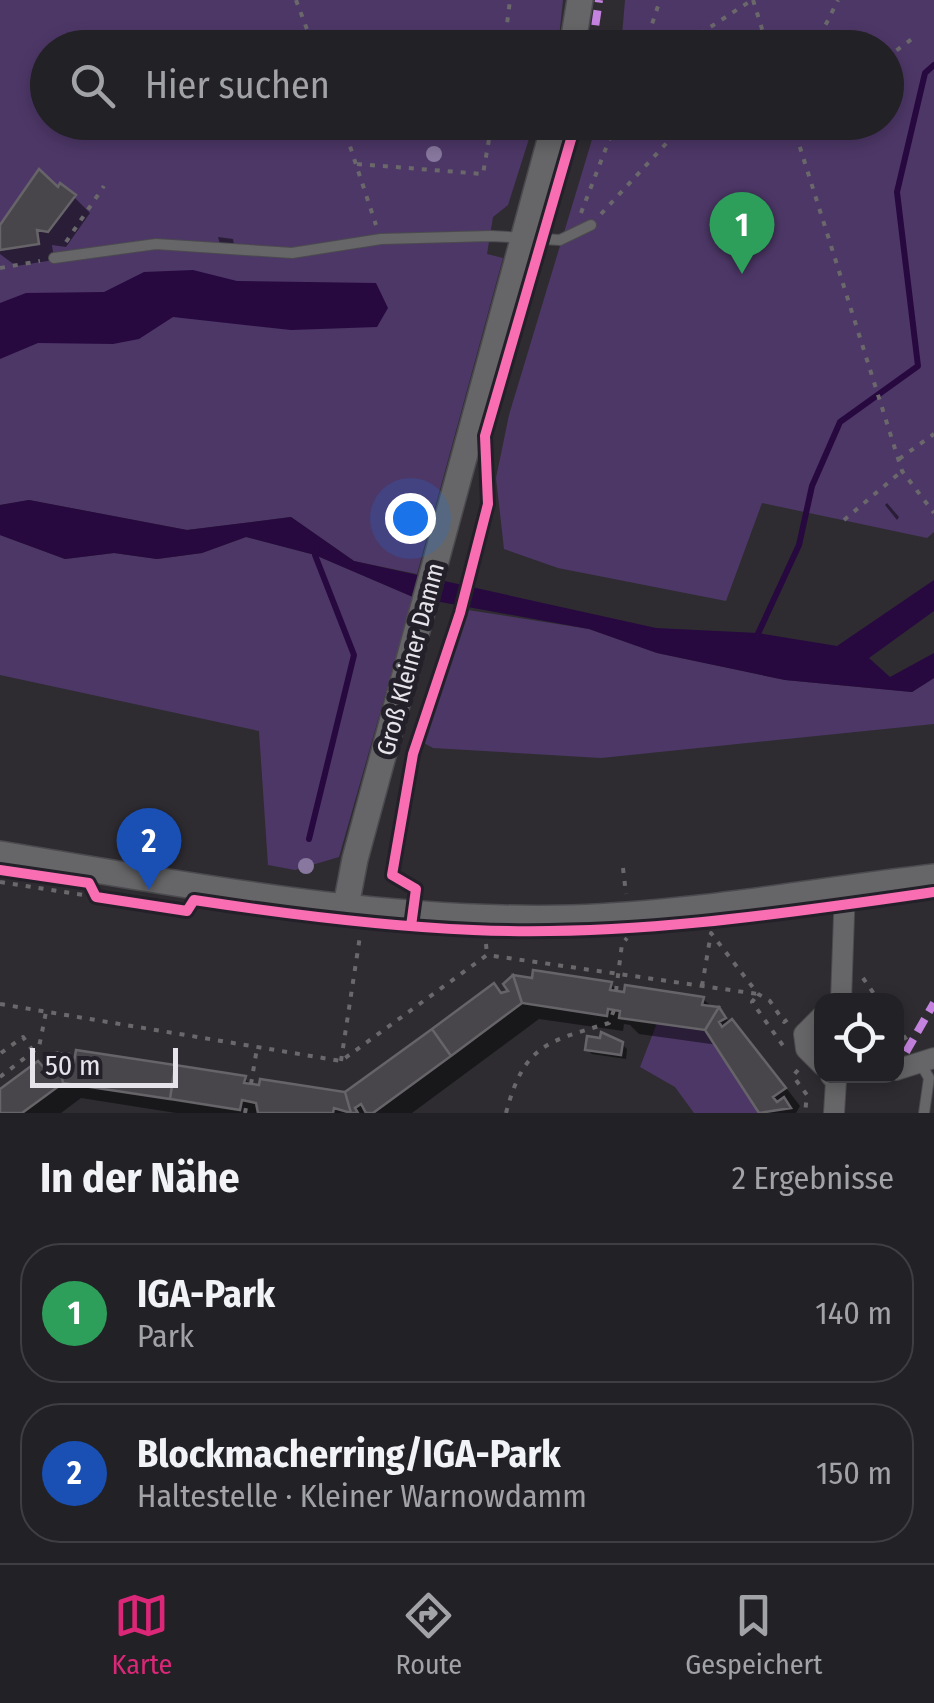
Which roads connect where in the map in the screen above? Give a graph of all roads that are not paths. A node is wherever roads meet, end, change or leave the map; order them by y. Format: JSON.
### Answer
{"nodes":[{"id":1,"x":580,"y":0,"type":"edge"},
{"id":2,"x":575,"y":30,"type":"edge"},
{"id":3,"x":551,"y":140,"type":"edge"},
{"id":4,"x":591,"y":225,"type":"road end"},
{"id":5,"x":524,"y":240,"type":"junction"},
{"id":6,"x":54,"y":258,"type":"road end"},
{"id":7,"x":0,"y":854,"type":"edge"},
{"id":8,"x":934,"y":877,"type":"edge"},
{"id":9,"x":846,"y":887,"type":"junction"},
{"id":10,"x":346,"y":906,"type":"junction"},
{"id":11,"x":841,"y":993,"type":"edge"},
{"id":12,"x":814,"y":1024,"type":"edge"},
{"id":13,"x":814,"y":1056,"type":"edge"},
{"id":14,"x":928,"y":1062,"type":"edge"},
{"id":15,"x":836,"y":1083,"type":"edge"},
{"id":16,"x":834,"y":1113,"type":"edge"},
{"id":17,"x":924,"y":1113,"type":"edge"}],
"edges":[{"from":1,"to":2,"type":"street"},
{"from":3,"to":5,"type":"street","name":"Groß Kleiner Damm"},
{"from":4,"to":5,"type":"lane"},
{"from":5,"to":6,"type":"lane"},
{"from":5,"to":10,"type":"street","name":"Groß Kleiner Damm"},
{"from":7,"to":10,"type":"street"},
{"from":8,"to":9,"type":"street"},
{"from":9,"to":10,"type":"street"},
{"from":9,"to":11,"type":"street"},
{"from":12,"to":13,"type":"street"},
{"from":14,"to":17,"type":"lane"},
{"from":15,"to":16,"type":"street"}]}
